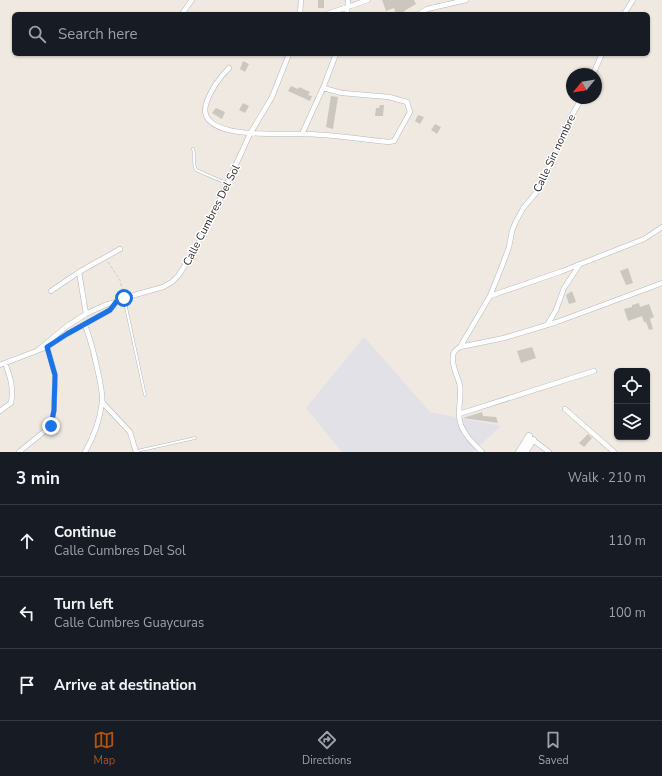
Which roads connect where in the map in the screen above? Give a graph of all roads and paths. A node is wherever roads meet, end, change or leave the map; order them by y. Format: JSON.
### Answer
{"nodes":[{"id":1,"x":192,"y":0,"type":"edge"},
{"id":2,"x":301,"y":0,"type":"edge"},
{"id":3,"x":348,"y":0,"type":"edge"},
{"id":4,"x":368,"y":0,"type":"edge"},
{"id":5,"x":446,"y":0,"type":"edge"},
{"id":6,"x":466,"y":0,"type":"edge"},
{"id":7,"x":633,"y":0,"type":"edge"},
{"id":8,"x":445,"y":6,"type":"junction"},
{"id":9,"x":348,"y":7,"type":"junction"},
{"id":10,"x":183,"y":12,"type":"edge"},
{"id":11,"x":300,"y":12,"type":"edge"},
{"id":12,"x":333,"y":12,"type":"edge"},
{"id":13,"x":347,"y":12,"type":"edge"},
{"id":14,"x":422,"y":12,"type":"edge"},
{"id":15,"x":625,"y":12,"type":"edge"},
{"id":16,"x":288,"y":56,"type":"edge"},
{"id":17,"x":335,"y":56,"type":"edge"},
{"id":18,"x":601,"y":56,"type":"edge"},
{"id":19,"x":229,"y":68,"type":"dead end"},
{"id":20,"x":596,"y":68,"type":"edge"},
{"id":21,"x":323,"y":88,"type":"junction"},
{"id":22,"x":578,"y":104,"type":"edge"},
{"id":23,"x":250,"y":134,"type":"junction"},
{"id":24,"x":302,"y":134,"type":"junction"},
{"id":25,"x":193,"y":149,"type":"dead end"},
{"id":26,"x":227,"y":184,"type":"junction"},
{"id":27,"x":662,"y":227,"type":"edge"},
{"id":28,"x":120,"y":249,"type":"dead end"},
{"id":29,"x":105,"y":258,"type":"junction"},
{"id":30,"x":580,"y":264,"type":"junction"},
{"id":31,"x":79,"y":272,"type":"junction"},
{"id":32,"x":662,"y":283,"type":"edge"},
{"id":33,"x":51,"y":290,"type":"dead end"},
{"id":34,"x":490,"y":296,"type":"junction"},
{"id":35,"x":124,"y":298,"type":"junction"},
{"id":36,"x":116,"y":302,"type":"junction"},
{"id":37,"x":86,"y":314,"type":"junction"},
{"id":38,"x":84,"y":324,"type":"junction"},
{"id":39,"x":547,"y":325,"type":"junction"},
{"id":40,"x":47,"y":345,"type":"junction"},
{"id":41,"x":460,"y":347,"type":"junction"},
{"id":42,"x":2,"y":364,"type":"edge"},
{"id":43,"x":594,"y":371,"type":"dead end"},
{"id":44,"x":145,"y":395,"type":"dead end"},
{"id":45,"x":102,"y":402,"type":"junction"},
{"id":46,"x":565,"y":409,"type":"dead end"},
{"id":47,"x":0,"y":411,"type":"edge"},
{"id":48,"x":459,"y":414,"type":"junction"},
{"id":49,"x":195,"y":438,"type":"dead end"},
{"id":50,"x":531,"y":438,"type":"junction"},
{"id":51,"x":136,"y":451,"type":"edge"},
{"id":52,"x":19,"y":452,"type":"edge"},
{"id":53,"x":85,"y":452,"type":"edge"},
{"id":54,"x":482,"y":452,"type":"edge"},
{"id":55,"x":519,"y":452,"type":"edge"},
{"id":56,"x":525,"y":452,"type":"edge"},
{"id":57,"x":549,"y":452,"type":"edge"},
{"id":58,"x":614,"y":452,"type":"edge"}],
"edges":[{"from":1,"to":10,"type":"street"},
{"from":2,"to":11,"type":"street"},
{"from":3,"to":9,"type":"street"},
{"from":4,"to":9,"type":"street"},
{"from":5,"to":8,"type":"lane"},
{"from":6,"to":8,"type":"street"},
{"from":7,"to":15,"type":"street"},
{"from":8,"to":14,"type":"street"},
{"from":9,"to":12,"type":"street"},
{"from":9,"to":13,"type":"street"},
{"from":16,"to":23,"type":"street","name":"Calle Cumbres Del Sol"},
{"from":17,"to":21,"type":"street"},
{"from":18,"to":20,"type":"street"},
{"from":19,"to":23,"type":"street"},
{"from":21,"to":24,"type":"street"},
{"from":21,"to":24,"type":"street"},
{"from":22,"to":34,"type":"street","name":"Calle Sin nombre"},
{"from":23,"to":24,"type":"street"},
{"from":23,"to":26,"type":"street","name":"Calle Cumbres Del Sol"},
{"from":25,"to":26,"type":"lane"},
{"from":26,"to":35,"type":"street","name":"Calle Cumbres Del Sol"},
{"from":27,"to":30,"type":"street"},
{"from":28,"to":29,"type":"street"},
{"from":29,"to":31,"type":"street"},
{"from":29,"to":35,"type":"path"},
{"from":30,"to":34,"type":"street"},
{"from":30,"to":39,"type":"street"},
{"from":31,"to":33,"type":"street"},
{"from":31,"to":37,"type":"street"},
{"from":32,"to":39,"type":"street"},
{"from":34,"to":41,"type":"street","name":"Calle Sin nombre"},
{"from":35,"to":36,"type":"street","name":"Calle Cumbres Del Sol"},
{"from":35,"to":44,"type":"lane"},
{"from":36,"to":37,"type":"street","name":"Calle Cumbres Del Sol"},
{"from":36,"to":38,"type":"street","name":"Calle Cumbres Del Sol"},
{"from":37,"to":40,"type":"street","name":"Calle Cumbres Del Sol"},
{"from":38,"to":40,"type":"street","name":"Calle Cumbres Del Sol"},
{"from":38,"to":45,"type":"street"},
{"from":39,"to":41,"type":"street"},
{"from":40,"to":42,"type":"street","name":"Calle Cumbres Del Sol"},
{"from":40,"to":52,"type":"street"},
{"from":41,"to":48,"type":"street","name":"Calle Sin nombre"},
{"from":42,"to":47,"type":"street"},
{"from":43,"to":48,"type":"street"},
{"from":45,"to":51,"type":"street"},
{"from":45,"to":53,"type":"street"},
{"from":46,"to":58,"type":"street"},
{"from":48,"to":54,"type":"street"},
{"from":49,"to":51,"type":"lane"},
{"from":50,"to":55,"type":"street"},
{"from":50,"to":56,"type":"street"},
{"from":50,"to":57,"type":"street"}]}
